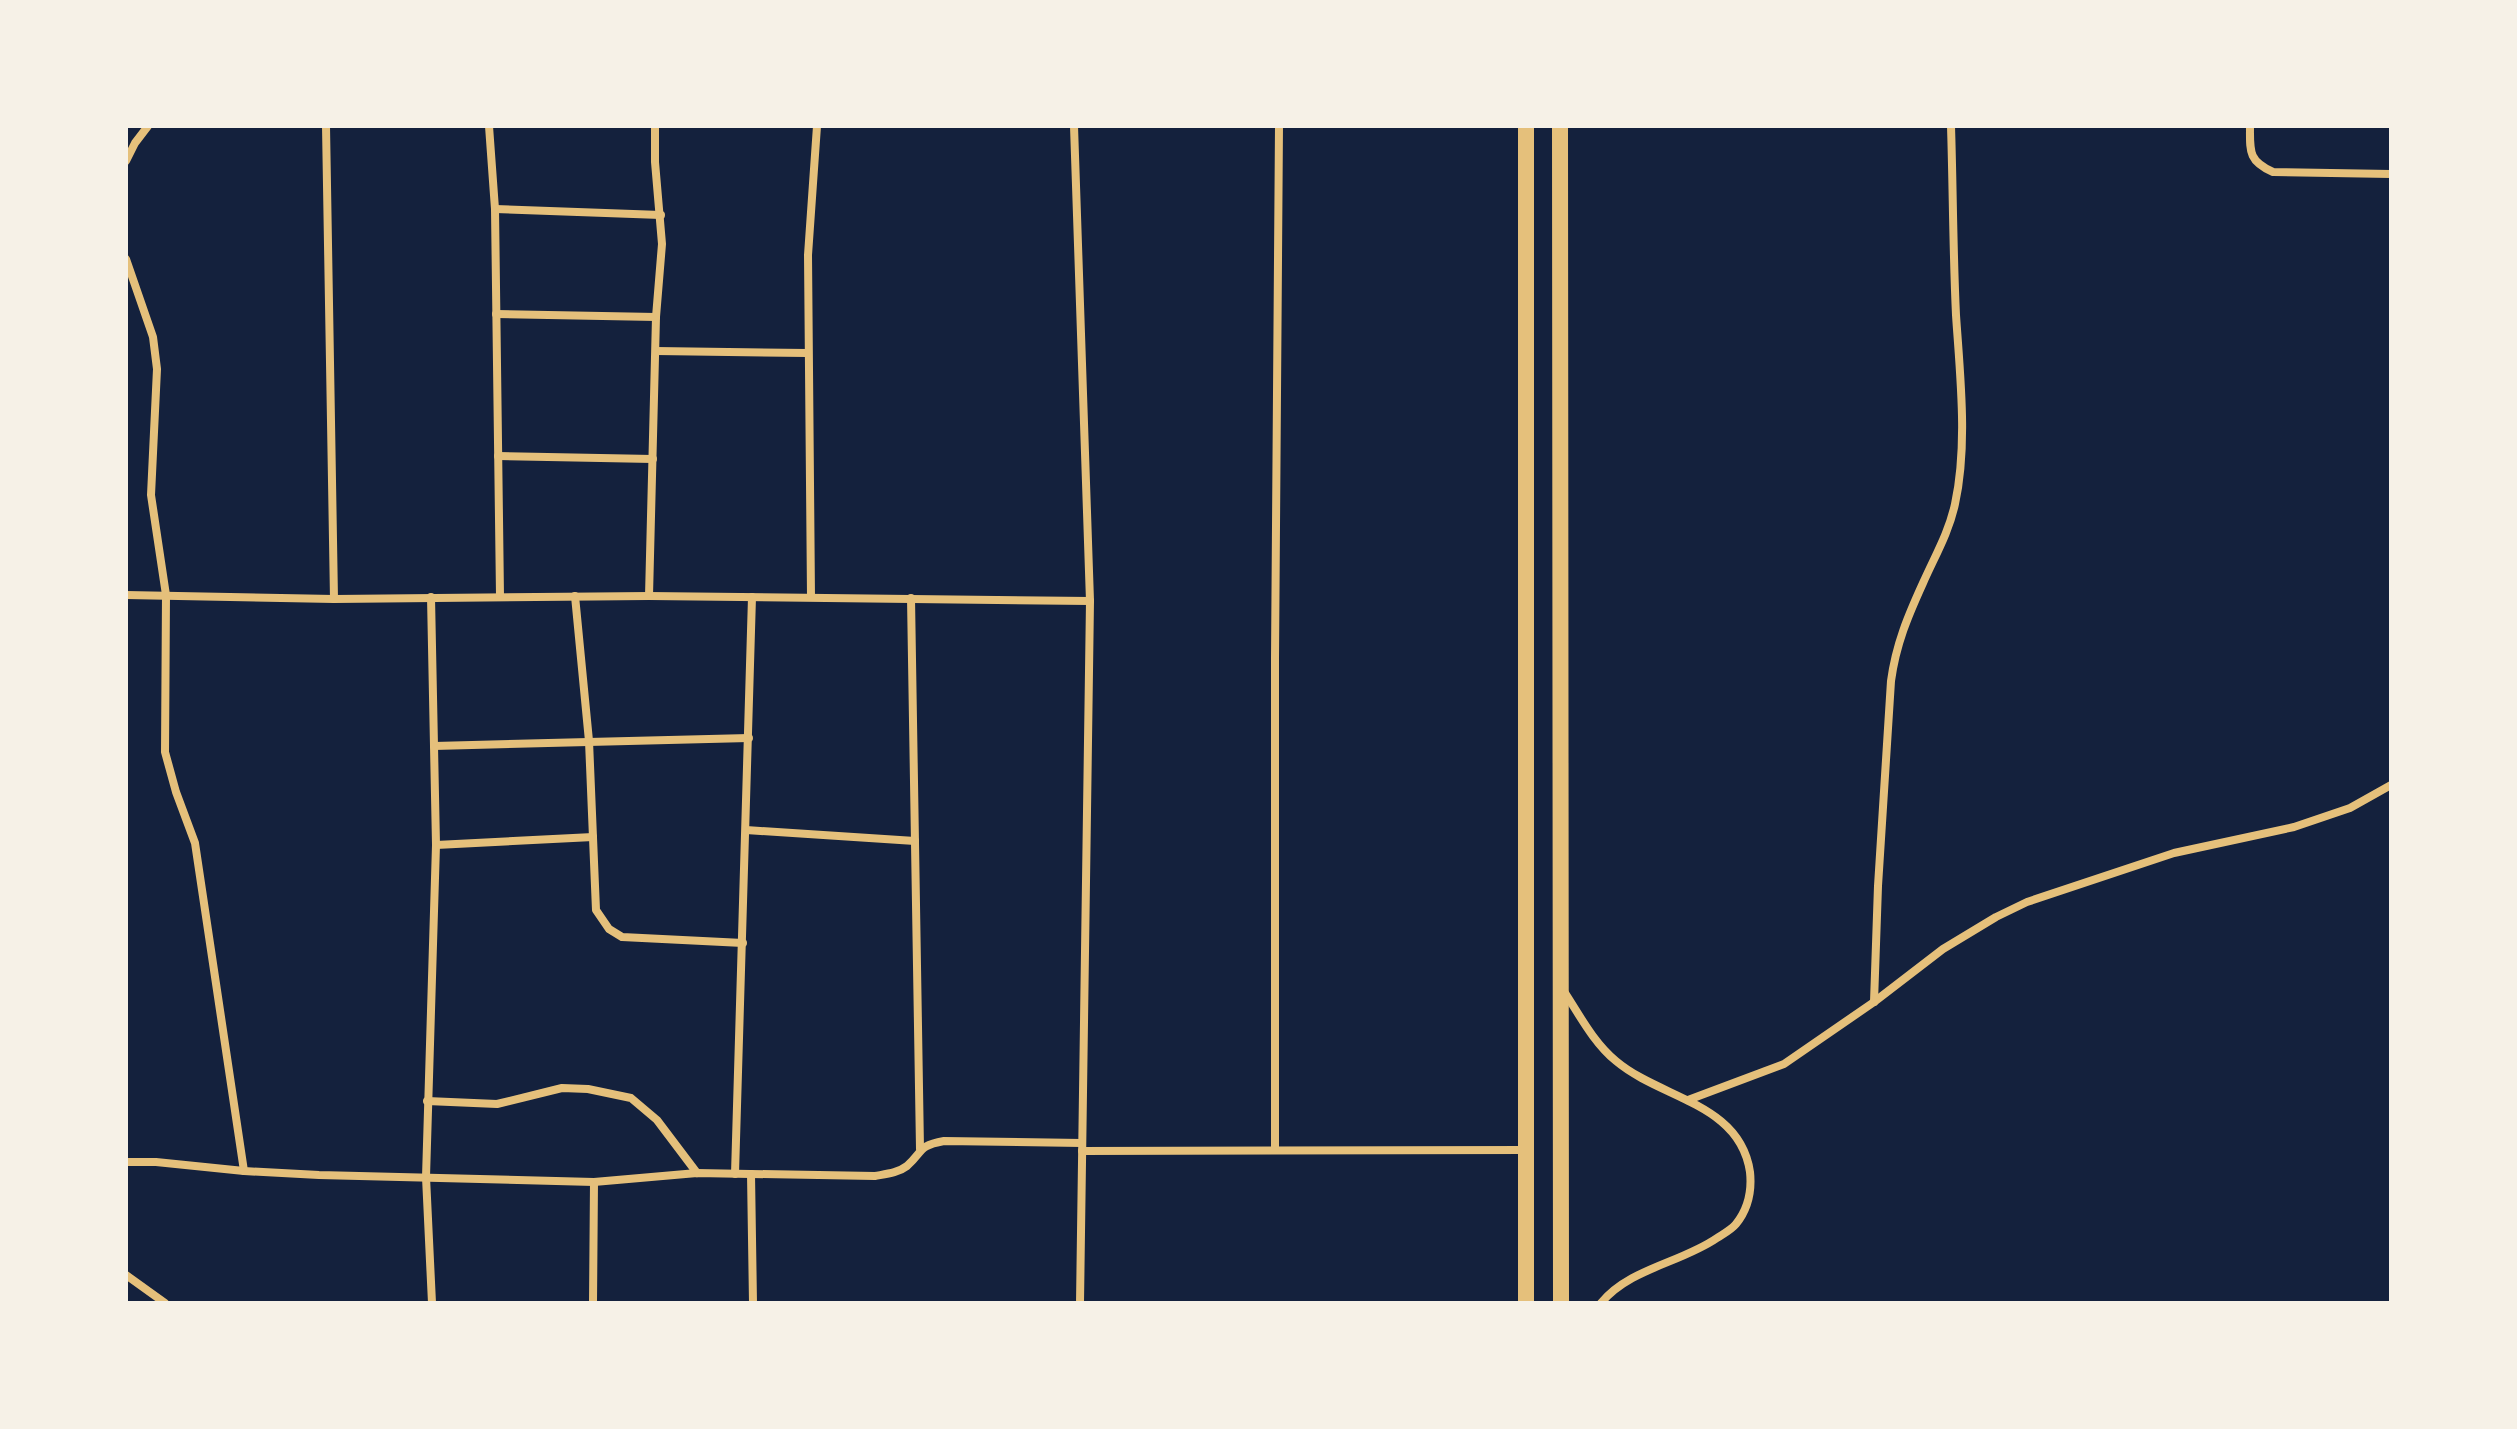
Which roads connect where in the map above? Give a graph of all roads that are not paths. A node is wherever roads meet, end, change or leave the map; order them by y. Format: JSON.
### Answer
{"nodes":[{"id":1,"x":148,"y":126,"type":"edge"},
{"id":2,"x":326,"y":126,"type":"edge"},
{"id":3,"x":489,"y":126,"type":"edge"},
{"id":4,"x":655,"y":126,"type":"edge"},
{"id":5,"x":817,"y":126,"type":"edge"},
{"id":6,"x":1074,"y":126,"type":"edge"},
{"id":7,"x":1279,"y":126,"type":"edge"},
{"id":8,"x":1526,"y":126,"type":"edge"},
{"id":9,"x":1560,"y":126,"type":"edge"},
{"id":10,"x":1951,"y":126,"type":"edge"},
{"id":11,"x":2250,"y":126,"type":"edge"},
{"id":12,"x":126,"y":161,"type":"edge"},
{"id":13,"x":2391,"y":174,"type":"edge"},
{"id":14,"x":495,"y":209,"type":"junction"},
{"id":15,"x":661,"y":215,"type":"junction"},
{"id":16,"x":126,"y":259,"type":"edge"},
{"id":17,"x":496,"y":314,"type":"junction"},
{"id":18,"x":656,"y":317,"type":"junction"},
{"id":19,"x":656,"y":351,"type":"junction"},
{"id":20,"x":807,"y":353,"type":"junction"},
{"id":21,"x":498,"y":456,"type":"junction"},
{"id":22,"x":653,"y":459,"type":"junction"},
{"id":23,"x":126,"y":595,"type":"edge"},
{"id":24,"x":166,"y":595,"type":"junction"},
{"id":25,"x":500,"y":596,"type":"junction"},
{"id":26,"x":575,"y":596,"type":"junction"},
{"id":27,"x":649,"y":596,"type":"junction"},
{"id":28,"x":431,"y":597,"type":"junction"},
{"id":29,"x":752,"y":597,"type":"junction"},
{"id":30,"x":811,"y":597,"type":"junction"},
{"id":31,"x":911,"y":598,"type":"junction"},
{"id":32,"x":334,"y":599,"type":"junction"},
{"id":33,"x":1090,"y":601,"type":"junction"},
{"id":34,"x":749,"y":738,"type":"junction"},
{"id":35,"x":589,"y":741,"type":"junction"},
{"id":36,"x":434,"y":746,"type":"junction"},
{"id":37,"x":2391,"y":785,"type":"edge"},
{"id":38,"x":746,"y":830,"type":"junction"},
{"id":39,"x":593,"y":837,"type":"junction"},
{"id":40,"x":915,"y":841,"type":"junction"},
{"id":41,"x":436,"y":845,"type":"junction"},
{"id":42,"x":743,"y":943,"type":"junction"},
{"id":43,"x":1560,"y":985,"type":"junction"},
{"id":44,"x":1874,"y":1002,"type":"junction"},
{"id":45,"x":1688,"y":1100,"type":"junction"},
{"id":46,"x":427,"y":1101,"type":"junction"},
{"id":47,"x":1082,"y":1147,"type":"junction"},
{"id":48,"x":920,"y":1149,"type":"junction"},
{"id":49,"x":1275,"y":1150,"type":"junction"},
{"id":50,"x":1526,"y":1150,"type":"junction"},
{"id":51,"x":126,"y":1162,"type":"edge"},
{"id":52,"x":244,"y":1171,"type":"junction"},
{"id":53,"x":697,"y":1173,"type":"junction"},
{"id":54,"x":735,"y":1174,"type":"junction"},
{"id":55,"x":751,"y":1174,"type":"junction"},
{"id":56,"x":426,"y":1177,"type":"junction"},
{"id":57,"x":594,"y":1182,"type":"junction"},
{"id":58,"x":126,"y":1275,"type":"edge"},
{"id":59,"x":165,"y":1303,"type":"edge"},
{"id":60,"x":432,"y":1303,"type":"edge"},
{"id":61,"x":593,"y":1303,"type":"edge"},
{"id":62,"x":753,"y":1303,"type":"edge"},
{"id":63,"x":1080,"y":1303,"type":"edge"},
{"id":64,"x":1526,"y":1303,"type":"edge"},
{"id":65,"x":1561,"y":1303,"type":"edge"},
{"id":66,"x":1601,"y":1303,"type":"edge"}],
"edges":[{"from":1,"to":12,"type":"street"},
{"from":2,"to":32,"type":"street"},
{"from":3,"to":14,"type":"street"},
{"from":4,"to":15,"type":"street"},
{"from":5,"to":20,"type":"street"},
{"from":6,"to":33,"type":"street"},
{"from":7,"to":49,"type":"street"},
{"from":8,"to":50,"type":"highway"},
{"from":9,"to":43,"type":"highway"},
{"from":10,"to":44,"type":"street"},
{"from":11,"to":13,"type":"street"},
{"from":14,"to":15,"type":"street"},
{"from":14,"to":17,"type":"street"},
{"from":15,"to":18,"type":"street"},
{"from":16,"to":24,"type":"street"},
{"from":17,"to":18,"type":"street"},
{"from":17,"to":21,"type":"street"},
{"from":18,"to":19,"type":"street"},
{"from":19,"to":20,"type":"street"},
{"from":19,"to":22,"type":"street"},
{"from":20,"to":30,"type":"street"},
{"from":21,"to":22,"type":"street"},
{"from":21,"to":25,"type":"street"},
{"from":22,"to":27,"type":"street"},
{"from":23,"to":24,"type":"street"},
{"from":24,"to":32,"type":"street"},
{"from":24,"to":52,"type":"street"},
{"from":25,"to":26,"type":"street"},
{"from":25,"to":28,"type":"street"},
{"from":26,"to":27,"type":"street"},
{"from":26,"to":35,"type":"street"},
{"from":27,"to":29,"type":"street"},
{"from":28,"to":32,"type":"street"},
{"from":28,"to":36,"type":"street"},
{"from":29,"to":30,"type":"street"},
{"from":29,"to":34,"type":"street"},
{"from":30,"to":31,"type":"street"},
{"from":31,"to":33,"type":"street"},
{"from":31,"to":40,"type":"street"},
{"from":33,"to":47,"type":"street"},
{"from":34,"to":35,"type":"street"},
{"from":34,"to":38,"type":"street"},
{"from":35,"to":36,"type":"street"},
{"from":35,"to":39,"type":"street"},
{"from":36,"to":41,"type":"street"},
{"from":37,"to":44,"type":"street"},
{"from":38,"to":40,"type":"street"},
{"from":38,"to":42,"type":"street"},
{"from":39,"to":41,"type":"street"},
{"from":39,"to":42,"type":"street"},
{"from":40,"to":48,"type":"street"},
{"from":41,"to":46,"type":"street"},
{"from":42,"to":54,"type":"street"},
{"from":43,"to":45,"type":"street"},
{"from":43,"to":65,"type":"highway"},
{"from":44,"to":45,"type":"street"},
{"from":45,"to":66,"type":"street"},
{"from":46,"to":53,"type":"street"},
{"from":46,"to":56,"type":"street"},
{"from":47,"to":48,"type":"street"},
{"from":47,"to":49,"type":"street"},
{"from":47,"to":63,"type":"street"},
{"from":48,"to":55,"type":"street"},
{"from":49,"to":50,"type":"street"},
{"from":50,"to":64,"type":"highway"},
{"from":51,"to":52,"type":"street"},
{"from":52,"to":56,"type":"street"},
{"from":53,"to":54,"type":"street"},
{"from":53,"to":57,"type":"street"},
{"from":54,"to":55,"type":"street"},
{"from":55,"to":62,"type":"street"},
{"from":56,"to":57,"type":"street"},
{"from":56,"to":60,"type":"street"},
{"from":57,"to":61,"type":"street"},
{"from":58,"to":59,"type":"street"}]}
